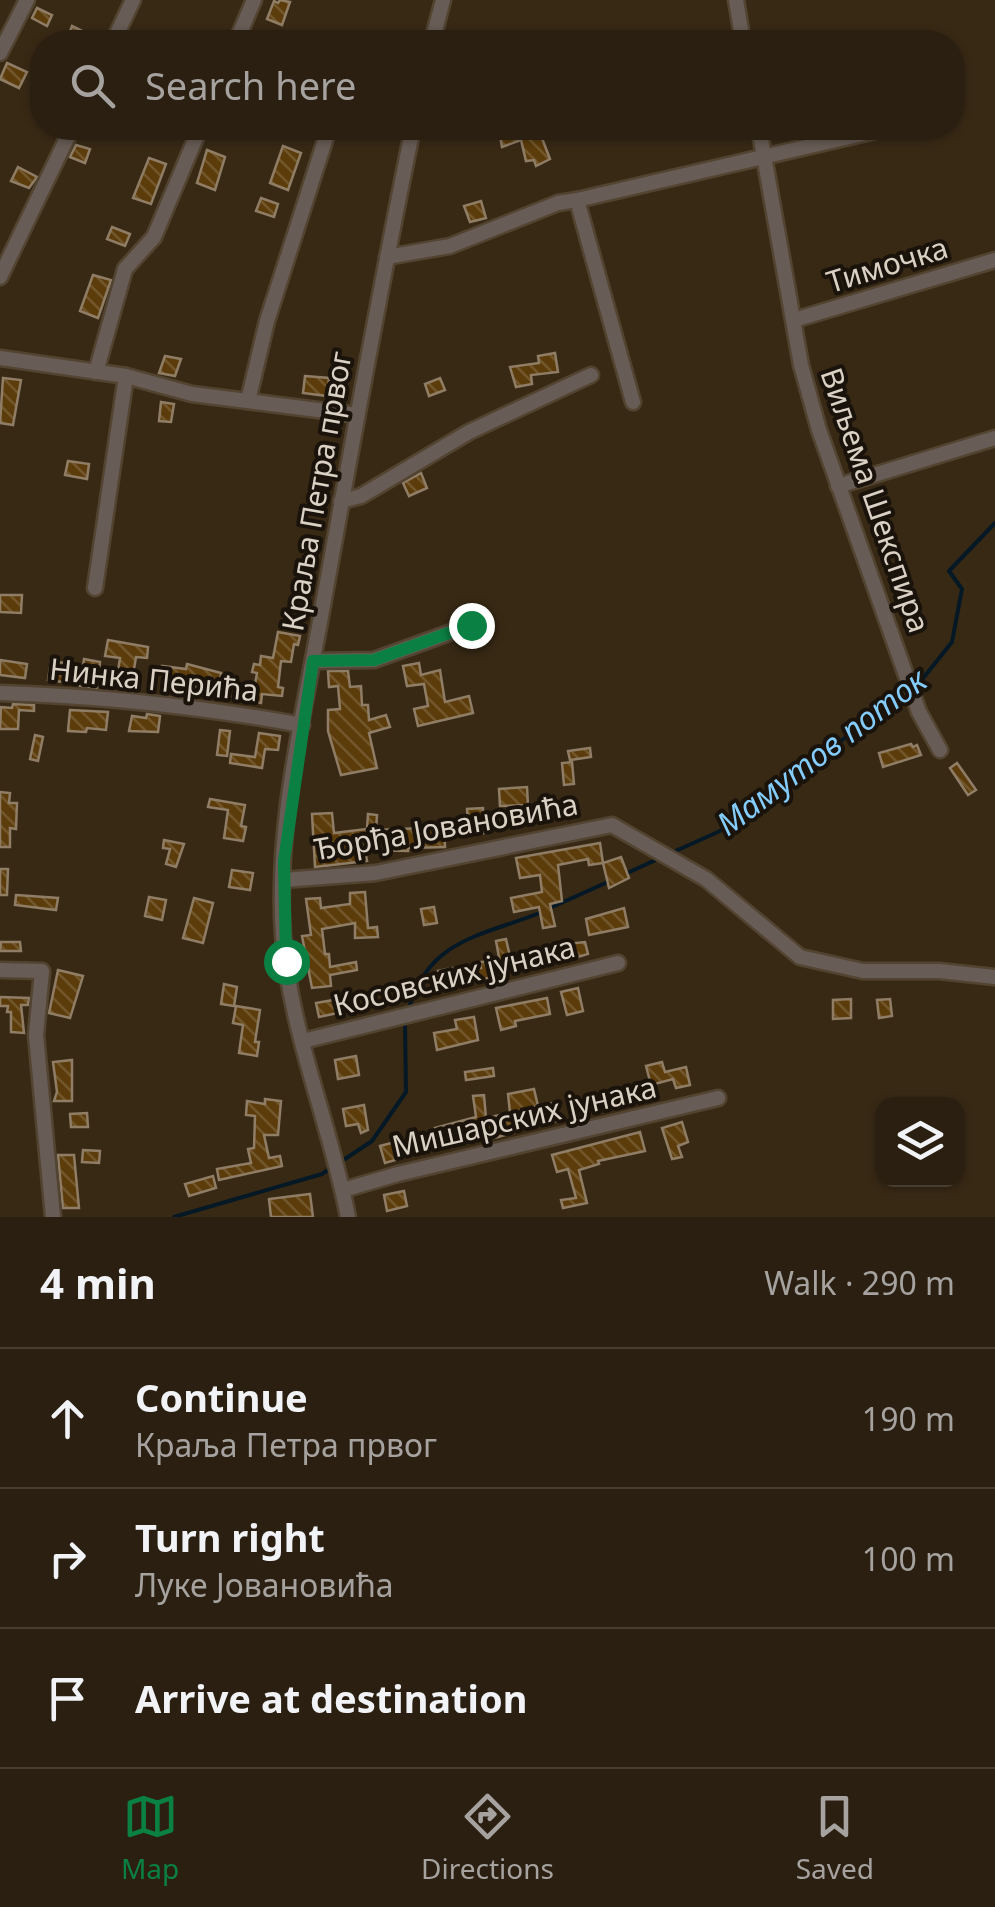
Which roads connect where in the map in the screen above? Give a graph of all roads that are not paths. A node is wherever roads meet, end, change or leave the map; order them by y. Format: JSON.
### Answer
{"nodes":[{"id":1,"x":28,"y":0,"type":"edge"},
{"id":2,"x":134,"y":0,"type":"edge"},
{"id":3,"x":254,"y":0,"type":"edge"},
{"id":4,"x":443,"y":0,"type":"edge"},
{"id":5,"x":736,"y":0,"type":"edge"},
{"id":6,"x":119,"y":30,"type":"edge"},
{"id":7,"x":241,"y":30,"type":"edge"},
{"id":8,"x":435,"y":30,"type":"edge"},
{"id":9,"x":741,"y":30,"type":"edge"},
{"id":10,"x":0,"y":53,"type":"edge"},
{"id":11,"x":66,"y":140,"type":"edge"},
{"id":12,"x":195,"y":140,"type":"edge"},
{"id":13,"x":325,"y":140,"type":"edge"},
{"id":14,"x":411,"y":140,"type":"edge"},
{"id":15,"x":761,"y":140,"type":"edge"},
{"id":16,"x":837,"y":140,"type":"edge"},
{"id":17,"x":765,"y":157,"type":"junction"},
{"id":18,"x":577,"y":200,"type":"junction"},
{"id":19,"x":387,"y":258,"type":"junction"},
{"id":20,"x":995,"y":260,"type":"edge"},
{"id":21,"x":0,"y":277,"type":"edge"},
{"id":22,"x":794,"y":320,"type":"junction"},
{"id":23,"x":0,"y":358,"type":"edge"},
{"id":24,"x":96,"y":372,"type":"junction"},
{"id":25,"x":592,"y":375,"type":"dead end"},
{"id":26,"x":126,"y":376,"type":"junction"},
{"id":27,"x":248,"y":401,"type":"junction"},
{"id":28,"x":633,"y":402,"type":"dead end"},
{"id":29,"x":357,"y":415,"type":"junction"},
{"id":30,"x":995,"y":438,"type":"edge"},
{"id":31,"x":838,"y":486,"type":"junction"},
{"id":32,"x":341,"y":502,"type":"junction"},
{"id":33,"x":94,"y":588,"type":"dead end"},
{"id":34,"x":471,"y":625,"type":"dead end"},
{"id":35,"x":313,"y":661,"type":"junction"},
{"id":36,"x":0,"y":693,"type":"edge"},
{"id":37,"x":302,"y":725,"type":"junction"},
{"id":38,"x":940,"y":750,"type":"dead end"},
{"id":39,"x":283,"y":880,"type":"junction"},
{"id":40,"x":618,"y":963,"type":"dead end"},
{"id":41,"x":0,"y":970,"type":"edge"},
{"id":42,"x":995,"y":977,"type":"edge"},
{"id":43,"x":303,"y":1041,"type":"junction"},
{"id":44,"x":718,"y":1098,"type":"dead end"},
{"id":45,"x":343,"y":1190,"type":"junction"},
{"id":46,"x":53,"y":1217,"type":"edge"},
{"id":47,"x":348,"y":1217,"type":"edge"}],
"edges":[{"from":1,"to":10,"type":"street"},
{"from":2,"to":6,"type":"street"},
{"from":3,"to":7,"type":"street"},
{"from":4,"to":8,"type":"street"},
{"from":5,"to":9,"type":"street"},
{"from":11,"to":21,"type":"street"},
{"from":12,"to":24,"type":"street"},
{"from":13,"to":27,"type":"street"},
{"from":14,"to":19,"type":"street","name":"Краља Петра првог"},
{"from":15,"to":17,"type":"street","name":"Виљема Шекспира"},
{"from":16,"to":17,"type":"street"},
{"from":17,"to":18,"type":"street"},
{"from":17,"to":22,"type":"street","name":"Виљема Шекспира"},
{"from":18,"to":19,"type":"street"},
{"from":18,"to":28,"type":"street"},
{"from":19,"to":29,"type":"street","name":"Краља Петра првог"},
{"from":20,"to":22,"type":"street","name":"Тимочка"},
{"from":22,"to":31,"type":"street","name":"Виљема Шекспира"},
{"from":23,"to":24,"type":"street"},
{"from":24,"to":26,"type":"street"},
{"from":25,"to":32,"type":"street"},
{"from":26,"to":27,"type":"street"},
{"from":26,"to":33,"type":"street"},
{"from":27,"to":29,"type":"street"},
{"from":29,"to":32,"type":"street","name":"Краља Петра првог"},
{"from":30,"to":31,"type":"street"},
{"from":31,"to":38,"type":"street","name":"Виљема Шекспира"},
{"from":32,"to":35,"type":"street","name":"Краља Петра првог"},
{"from":34,"to":35,"type":"street"},
{"from":35,"to":37,"type":"street","name":"Краља Петра првог"},
{"from":36,"to":37,"type":"street","name":"Нинка Перића"},
{"from":37,"to":39,"type":"street","name":"Краља Петра првог"},
{"from":39,"to":42,"type":"street","name":"Ђорђа Јовановића"},
{"from":39,"to":43,"type":"street","name":"Краља Петра првог"},
{"from":40,"to":43,"type":"street","name":"Косовских јунака"},
{"from":41,"to":46,"type":"street"},
{"from":43,"to":45,"type":"street","name":"Краља Петра првог"},
{"from":44,"to":45,"type":"street","name":"Мишарских јунака"},
{"from":45,"to":47,"type":"street","name":"Краља Петра првог"}]}
